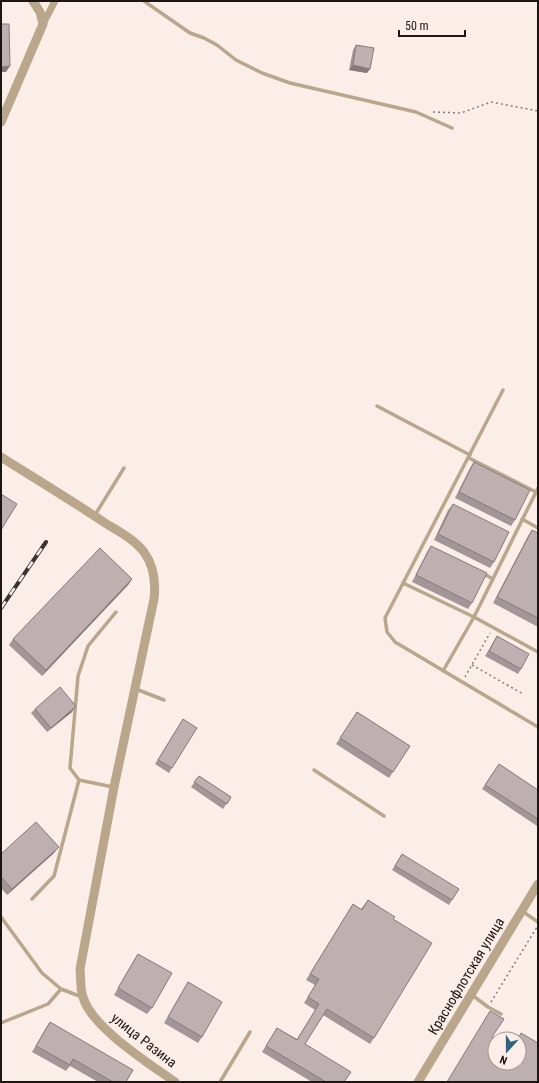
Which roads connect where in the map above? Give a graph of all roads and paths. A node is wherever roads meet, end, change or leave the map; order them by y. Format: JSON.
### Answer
{"nodes":[{"id":1,"x":33,"y":1,"type":"edge"},
{"id":2,"x":55,"y":1,"type":"edge"},
{"id":3,"x":144,"y":1,"type":"edge"},
{"id":4,"x":43,"y":24,"type":"junction"},
{"id":5,"x":538,"y":111,"type":"edge"},
{"id":6,"x":431,"y":112,"type":"dead end"},
{"id":7,"x":1,"y":121,"type":"edge"},
{"id":8,"x":452,"y":128,"type":"dead end"},
{"id":9,"x":503,"y":390,"type":"dead end"},
{"id":10,"x":377,"y":406,"type":"dead end"},
{"id":11,"x":470,"y":456,"type":"junction"},
{"id":12,"x":1,"y":457,"type":"edge"},
{"id":13,"x":124,"y":468,"type":"dead end"},
{"id":14,"x":537,"y":490,"type":"edge"},
{"id":15,"x":445,"y":503,"type":"junction"},
{"id":16,"x":452,"y":506,"type":"edge"},
{"id":17,"x":94,"y":516,"type":"junction"},
{"id":18,"x":522,"y":519,"type":"junction"},
{"id":19,"x":538,"y":528,"type":"edge"},
{"id":20,"x":506,"y":535,"type":"edge"},
{"id":21,"x":513,"y":538,"type":"junction"},
{"id":22,"x":424,"y":543,"type":"junction"},
{"id":23,"x":431,"y":547,"type":"edge"},
{"id":24,"x":479,"y":572,"type":"edge"},
{"id":25,"x":493,"y":579,"type":"junction"},
{"id":26,"x":403,"y":583,"type":"junction"},
{"id":27,"x":116,"y":612,"type":"dead end"},
{"id":28,"x":474,"y":617,"type":"junction"},
{"id":29,"x":493,"y":627,"type":"junction"},
{"id":30,"x":538,"y":652,"type":"edge"},
{"id":31,"x":472,"y":665,"type":"junction"},
{"id":32,"x":443,"y":671,"type":"junction"},
{"id":33,"x":463,"y":682,"type":"junction"},
{"id":34,"x":135,"y":689,"type":"junction"},
{"id":35,"x":522,"y":694,"type":"dead end"},
{"id":36,"x":164,"y":700,"type":"dead end"},
{"id":37,"x":538,"y":727,"type":"edge"},
{"id":38,"x":314,"y":770,"type":"dead end"},
{"id":39,"x":79,"y":780,"type":"junction"},
{"id":40,"x":114,"y":787,"type":"junction"},
{"id":41,"x":384,"y":816,"type":"dead end"},
{"id":42,"x":538,"y":884,"type":"edge"},
{"id":43,"x":32,"y":899,"type":"dead end"},
{"id":44,"x":521,"y":911,"type":"junction"},
{"id":45,"x":1,"y":917,"type":"edge"},
{"id":46,"x":538,"y":922,"type":"edge"},
{"id":47,"x":538,"y":926,"type":"edge"},
{"id":48,"x":61,"y":989,"type":"junction"},
{"id":49,"x":471,"y":995,"type":"junction"},
{"id":50,"x":83,"y":998,"type":"junction"},
{"id":51,"x":488,"y":1007,"type":"junction"},
{"id":52,"x":501,"y":1014,"type":"dead end"},
{"id":53,"x":1,"y":1024,"type":"edge"},
{"id":54,"x":250,"y":1032,"type":"dead end"},
{"id":55,"x":175,"y":1082,"type":"edge"},
{"id":56,"x":220,"y":1082,"type":"edge"},
{"id":57,"x":418,"y":1082,"type":"edge"}],
"edges":[{"from":1,"to":4,"type":"street"},
{"from":2,"to":4,"type":"street"},
{"from":3,"to":8,"type":"lane"},
{"from":4,"to":7,"type":"street"},
{"from":5,"to":6,"type":"path"},
{"from":9,"to":11,"type":"lane"},
{"from":10,"to":11,"type":"lane"},
{"from":11,"to":14,"type":"lane"},
{"from":11,"to":15,"type":"lane"},
{"from":12,"to":17,"type":"street"},
{"from":13,"to":17,"type":"lane"},
{"from":14,"to":18,"type":"lane"},
{"from":15,"to":16,"type":"lane"},
{"from":15,"to":22,"type":"lane"},
{"from":17,"to":34,"type":"street"},
{"from":18,"to":19,"type":"lane"},
{"from":18,"to":21,"type":"lane"},
{"from":20,"to":21,"type":"lane"},
{"from":21,"to":25,"type":"lane"},
{"from":22,"to":23,"type":"lane"},
{"from":22,"to":26,"type":"lane"},
{"from":24,"to":25,"type":"lane"},
{"from":25,"to":28,"type":"lane"},
{"from":26,"to":28,"type":"lane"},
{"from":26,"to":32,"type":"lane"},
{"from":27,"to":39,"type":"lane"},
{"from":28,"to":29,"type":"lane"},
{"from":28,"to":32,"type":"lane"},
{"from":29,"to":30,"type":"lane"},
{"from":29,"to":31,"type":"path"},
{"from":31,"to":33,"type":"path"},
{"from":31,"to":35,"type":"path"},
{"from":32,"to":33,"type":"lane"},
{"from":33,"to":37,"type":"lane"},
{"from":34,"to":36,"type":"lane"},
{"from":34,"to":40,"type":"street"},
{"from":38,"to":41,"type":"lane"},
{"from":39,"to":40,"type":"lane"},
{"from":39,"to":43,"type":"lane"},
{"from":40,"to":50,"type":"street"},
{"from":42,"to":44,"type":"street","name":"Краснофлотская улица"},
{"from":44,"to":46,"type":"lane"},
{"from":44,"to":49,"type":"street","name":"Краснофлотская улица"},
{"from":45,"to":48,"type":"lane"},
{"from":47,"to":51,"type":"path"},
{"from":48,"to":50,"type":"lane"},
{"from":48,"to":53,"type":"lane"},
{"from":49,"to":51,"type":"lane"},
{"from":49,"to":57,"type":"street","name":"Краснофлотская улица"},
{"from":50,"to":55,"type":"street","name":"улица Разина"},
{"from":51,"to":52,"type":"lane"},
{"from":54,"to":56,"type":"lane"}]}
